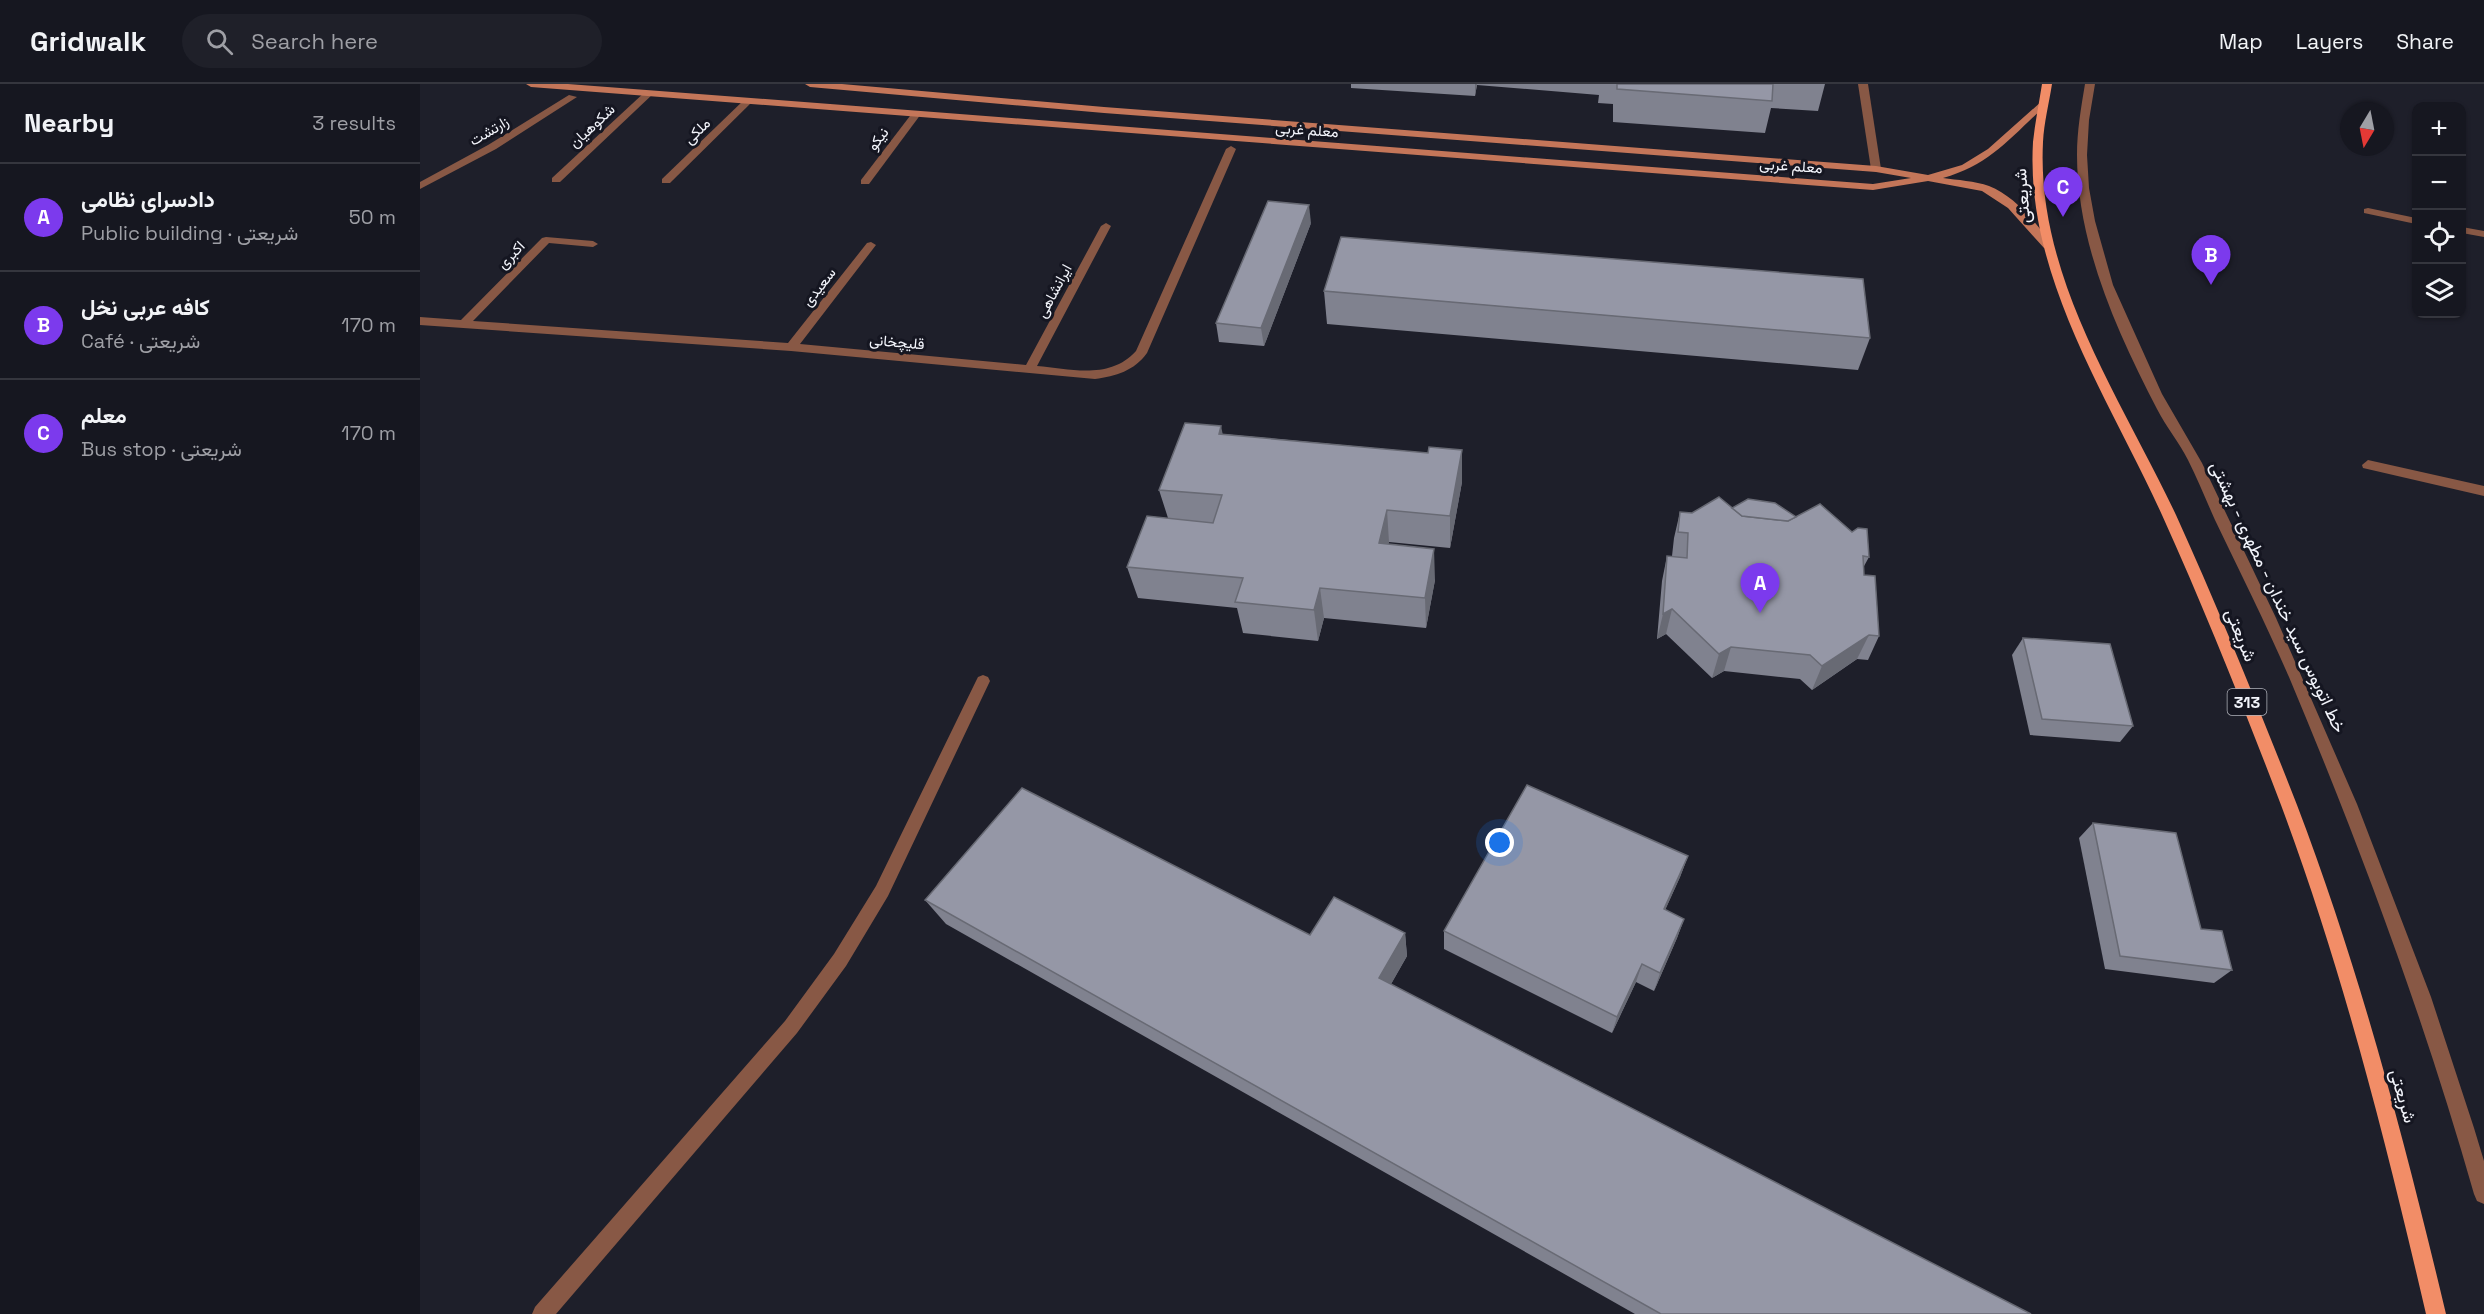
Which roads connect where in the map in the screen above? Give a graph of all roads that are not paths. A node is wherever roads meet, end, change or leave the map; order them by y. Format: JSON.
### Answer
{"nodes":[{"id":1,"x":531,"y":84,"type":"edge"},
{"id":2,"x":810,"y":84,"type":"edge"},
{"id":3,"x":1863,"y":84,"type":"edge"},
{"id":4,"x":2047,"y":84,"type":"edge"},
{"id":5,"x":2090,"y":84,"type":"edge"},
{"id":6,"x":841,"y":86,"type":"junction"},
{"id":7,"x":649,"y":93,"type":"junction"},
{"id":8,"x":572,"y":97,"type":"dead end"},
{"id":9,"x":748,"y":101,"type":"junction"},
{"id":10,"x":2042,"y":104,"type":"junction"},
{"id":11,"x":823,"y":107,"type":"junction"},
{"id":12,"x":1104,"y":110,"type":"junction"},
{"id":13,"x":916,"y":114,"type":"junction"},
{"id":14,"x":1093,"y":128,"type":"junction"},
{"id":15,"x":1601,"y":148,"type":"junction"},
{"id":16,"x":1231,"y":149,"type":"dead end"},
{"id":17,"x":1599,"y":167,"type":"junction"},
{"id":18,"x":1875,"y":169,"type":"junction"},
{"id":19,"x":1929,"y":178,"type":"junction"},
{"id":20,"x":556,"y":180,"type":"dead end"},
{"id":21,"x":666,"y":182,"type":"dead end"},
{"id":22,"x":865,"y":182,"type":"dead end"},
{"id":23,"x":420,"y":186,"type":"edge"},
{"id":24,"x":2368,"y":211,"type":"dead end"},
{"id":25,"x":2412,"y":220,"type":"edge"},
{"id":26,"x":1106,"y":226,"type":"dead end"},
{"id":27,"x":2466,"y":231,"type":"edge"},
{"id":28,"x":2484,"y":234,"type":"edge"},
{"id":29,"x":593,"y":243,"type":"dead end"},
{"id":30,"x":871,"y":244,"type":"dead end"},
{"id":31,"x":2048,"y":246,"type":"junction"},
{"id":32,"x":420,"y":321,"type":"edge"},
{"id":33,"x":464,"y":324,"type":"junction"},
{"id":34,"x":791,"y":347,"type":"junction"},
{"id":35,"x":1029,"y":369,"type":"junction"},
{"id":36,"x":2368,"y":465,"type":"dead end"},
{"id":37,"x":2484,"y":491,"type":"edge"},
{"id":38,"x":983,"y":681,"type":"dead end"},
{"id":39,"x":2484,"y":1194,"type":"edge"},
{"id":40,"x":542,"y":1314,"type":"edge"},
{"id":41,"x":2436,"y":1314,"type":"edge"}],
"edges":[{"from":1,"to":7,"type":"main road","name":"معلم غربی"},
{"from":2,"to":6,"type":"main road","name":"معلم غربی"},
{"from":3,"to":18,"type":"street"},
{"from":4,"to":10,"type":"main road","name":"شریعتی","number":"313"},
{"from":5,"to":39,"type":"street","name":"خط اتوبوس سید خندان - مطهری - بهشتی"},
{"from":6,"to":11,"type":"main road"},
{"from":6,"to":12,"type":"main road","name":"معلم غربی"},
{"from":7,"to":9,"type":"main road","name":"معلم غربی"},
{"from":7,"to":20,"type":"street","name":"شکوهیان"},
{"from":8,"to":23,"type":"street","name":"زارتشت"},
{"from":9,"to":11,"type":"main road","name":"معلم غربی"},
{"from":9,"to":21,"type":"street","name":"ملکی"},
{"from":10,"to":19,"type":"main road"},
{"from":10,"to":31,"type":"main road","name":"شریعتی","number":"313"},
{"from":11,"to":13,"type":"main road","name":"معلم غربی"},
{"from":12,"to":14,"type":"main road"},
{"from":12,"to":15,"type":"main road","name":"معلم غربی"},
{"from":13,"to":14,"type":"main road","name":"معلم غربی"},
{"from":13,"to":22,"type":"street","name":"نیکو"},
{"from":14,"to":17,"type":"main road","name":"معلم غربی"},
{"from":15,"to":17,"type":"main road"},
{"from":15,"to":18,"type":"main road","name":"معلم غربی"},
{"from":16,"to":35,"type":"street","name":"قلیچخانی"},
{"from":17,"to":19,"type":"main road","name":"معلم غربی"},
{"from":18,"to":19,"type":"main road","name":"معلم غربی"},
{"from":19,"to":31,"type":"main road"},
{"from":24,"to":25,"type":"street"},
{"from":26,"to":35,"type":"street","name":"ایرانشاهی"},
{"from":27,"to":28,"type":"street"},
{"from":29,"to":33,"type":"street","name":"اکبری"},
{"from":30,"to":34,"type":"street","name":"سعیدی"},
{"from":31,"to":41,"type":"main road","name":"شریعتی","number":"313"},
{"from":32,"to":33,"type":"street","name":"قلیچخانی"},
{"from":33,"to":34,"type":"street","name":"قلیچخانی"},
{"from":34,"to":35,"type":"street","name":"قلیچخانی"},
{"from":36,"to":37,"type":"street"},
{"from":38,"to":40,"type":"street"}]}
